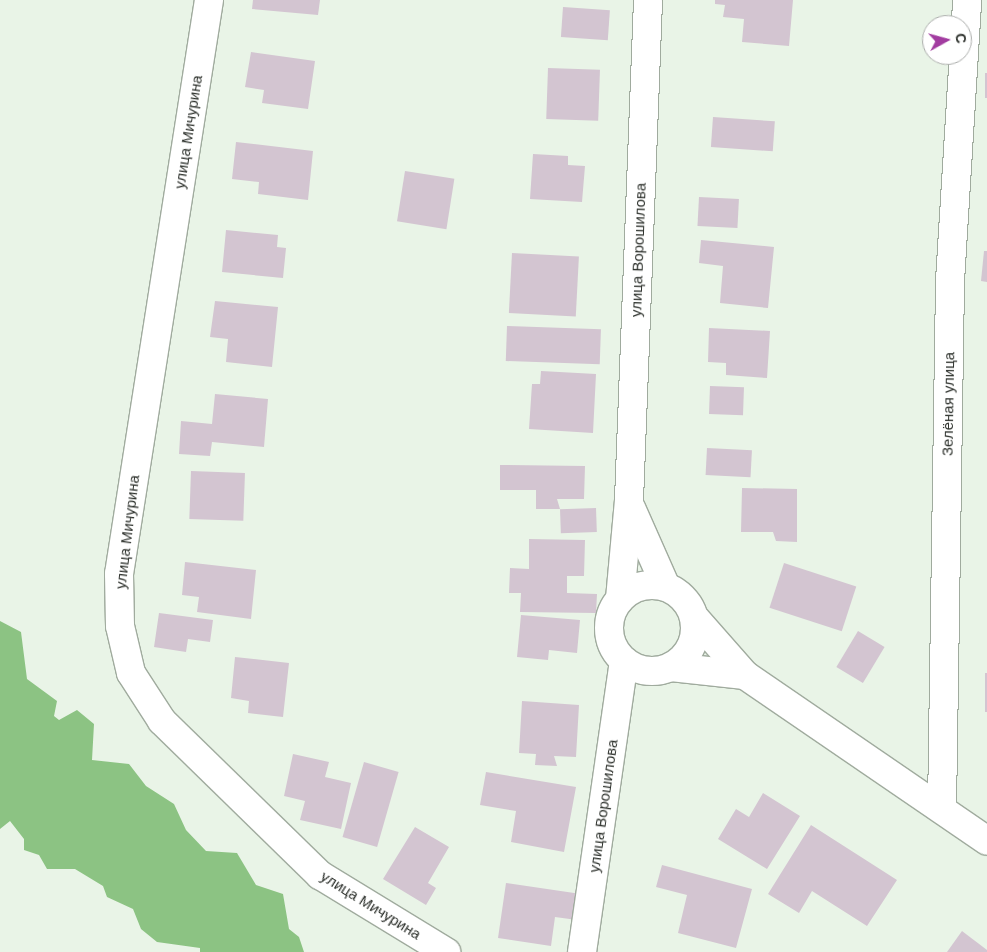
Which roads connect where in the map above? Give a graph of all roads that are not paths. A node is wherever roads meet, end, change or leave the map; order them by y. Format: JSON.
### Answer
{"nodes":[{"id":1,"x":209,"y":0,"type":"edge"},
{"id":2,"x":648,"y":0,"type":"edge"},
{"id":3,"x":967,"y":0,"type":"edge"},
{"id":4,"x":629,"y":500,"type":"junction"},
{"id":5,"x":666,"y":587,"type":"junction"},
{"id":6,"x":620,"y":599,"type":"junction"},
{"id":7,"x":694,"y":617,"type":"junction"},
{"id":8,"x":624,"y":661,"type":"junction"},
{"id":9,"x":672,"y":667,"type":"junction"},
{"id":10,"x":745,"y":675,"type":"junction"},
{"id":11,"x":942,"y":809,"type":"junction"},
{"id":12,"x":987,"y":841,"type":"edge"},
{"id":13,"x":446,"y":952,"type":"edge"},
{"id":14,"x":582,"y":952,"type":"edge"}],
"edges":[{"from":1,"to":13,"type":"street","name":"улица Мичурина"},
{"from":2,"to":4,"type":"street","name":"улица Ворошилова"},
{"from":3,"to":11,"type":"street","name":"Зелёная улица"},
{"from":4,"to":5,"type":"street","name":"улица Ворошилова"},
{"from":4,"to":6,"type":"street","name":"улица Ворошилова"},
{"from":5,"to":6,"type":"street"},
{"from":5,"to":7,"type":"street"},
{"from":6,"to":8,"type":"street"},
{"from":7,"to":9,"type":"street"},
{"from":7,"to":10,"type":"street"},
{"from":8,"to":9,"type":"street"},
{"from":8,"to":14,"type":"street","name":"улица Ворошилова"},
{"from":9,"to":10,"type":"street"},
{"from":10,"to":11,"type":"street"},
{"from":11,"to":12,"type":"street"}]}
